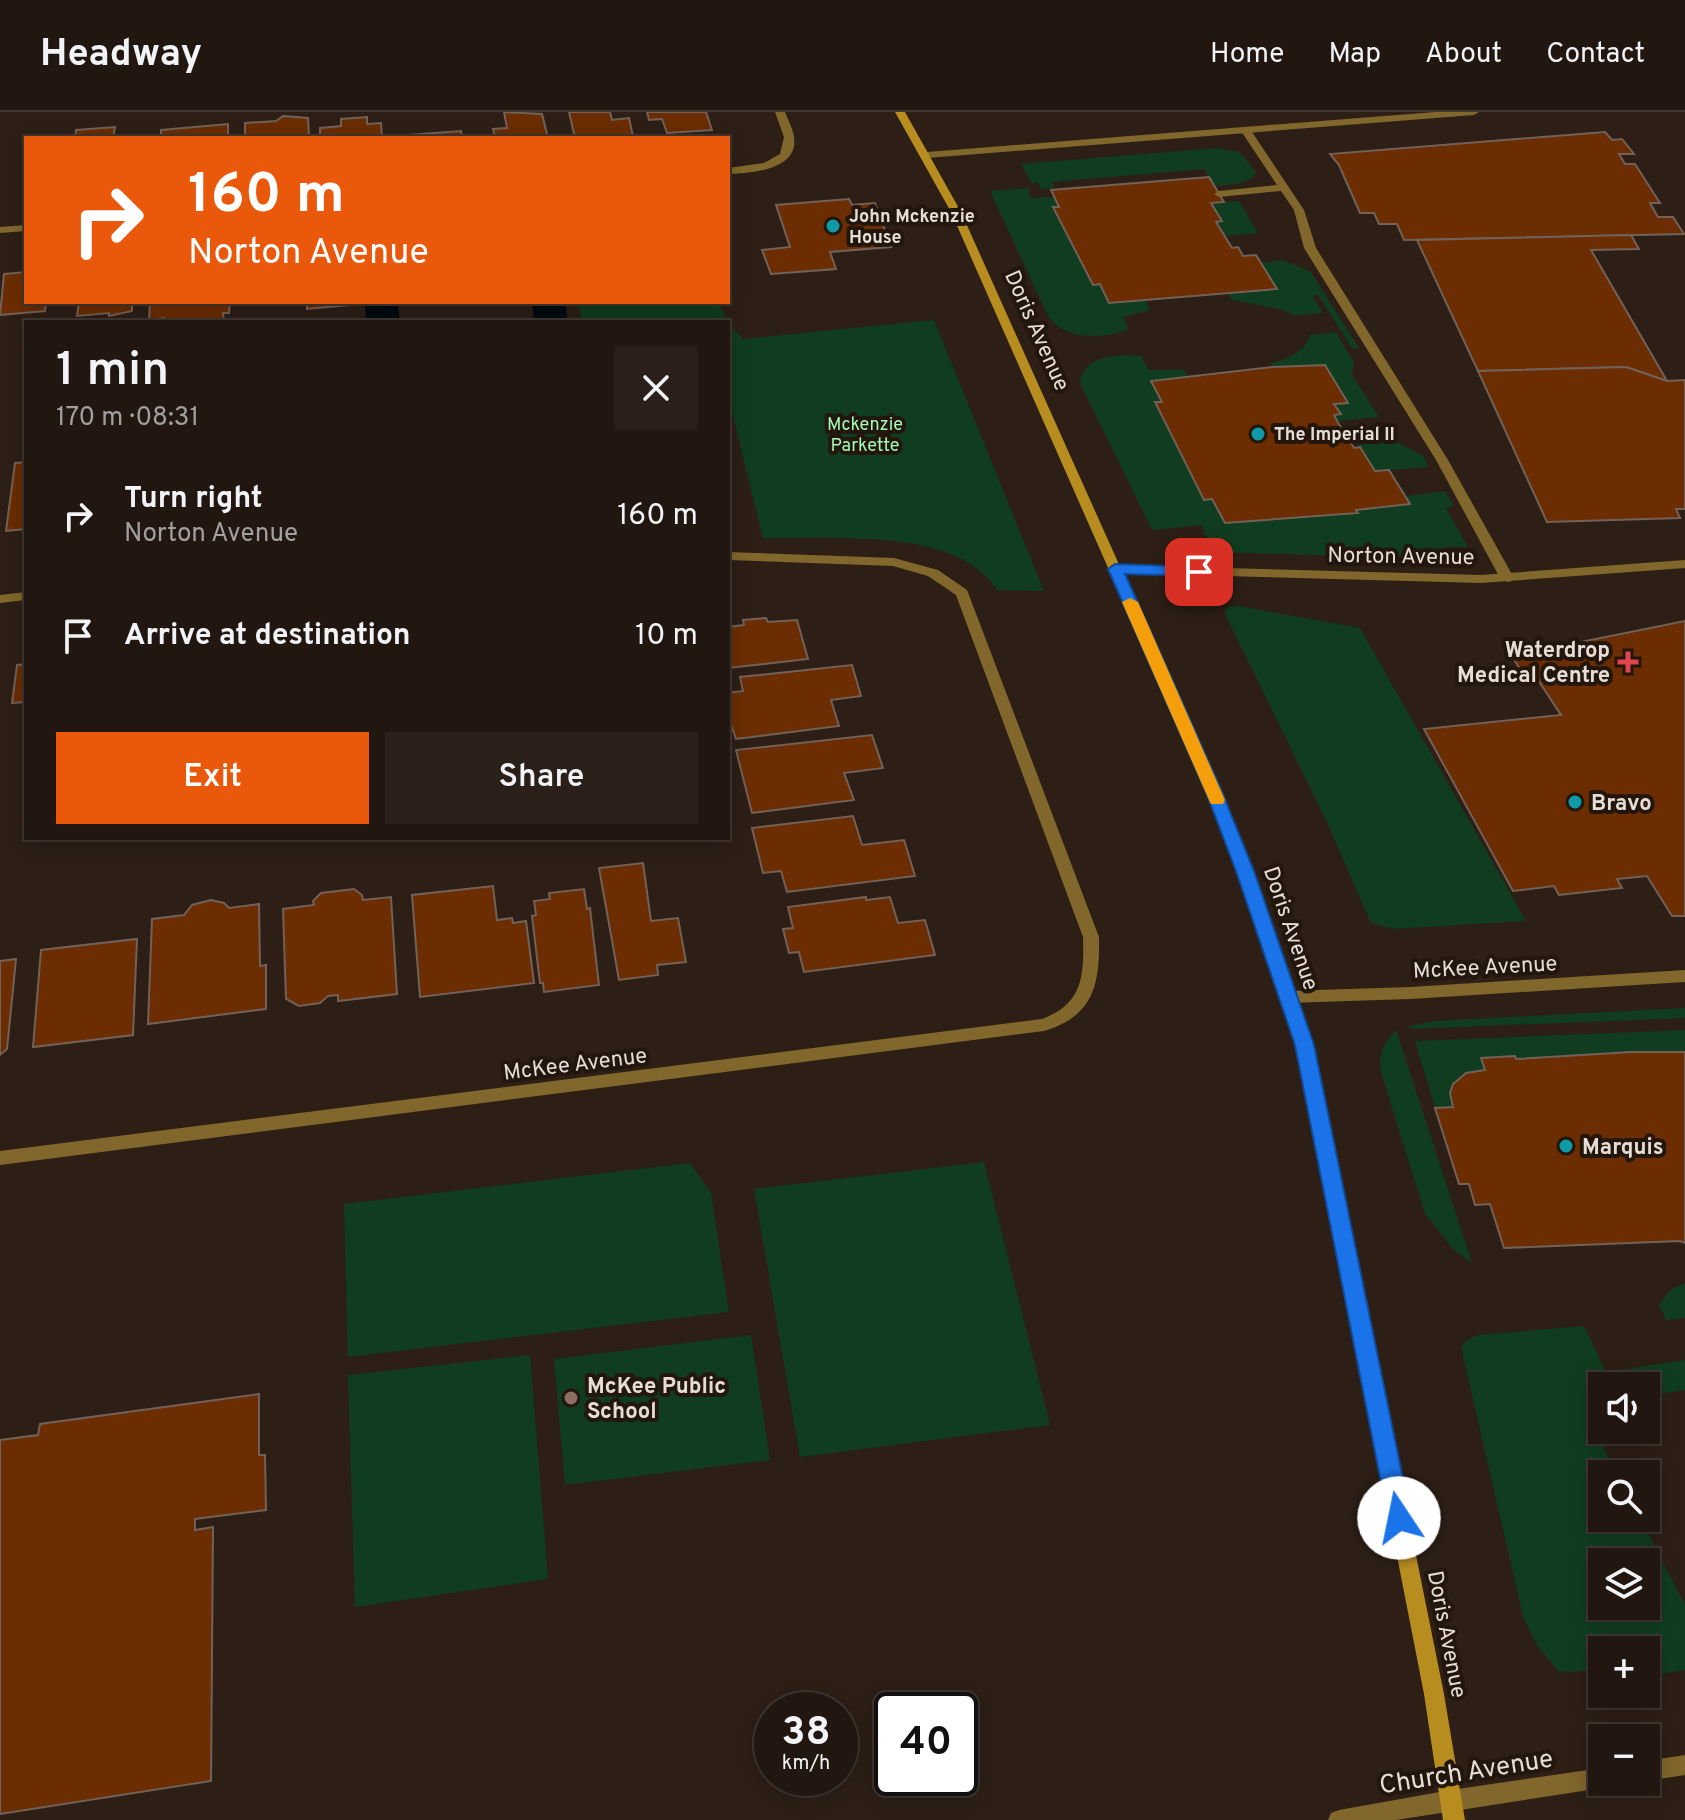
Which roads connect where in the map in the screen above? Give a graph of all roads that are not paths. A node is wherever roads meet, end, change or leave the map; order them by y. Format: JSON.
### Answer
{"nodes":[{"id":1,"x":780,"y":112,"type":"edge"},
{"id":2,"x":900,"y":112,"type":"edge"},
{"id":3,"x":1474,"y":112,"type":"edge"},
{"id":4,"x":1418,"y":114,"type":"edge"},
{"id":5,"x":1246,"y":131,"type":"junction"},
{"id":6,"x":927,"y":155,"type":"junction"},
{"id":7,"x":730,"y":171,"type":"edge"},
{"id":8,"x":1284,"y":188,"type":"junction"},
{"id":9,"x":1219,"y":194,"type":"dead end"},
{"id":10,"x":24,"y":228,"type":"edge"},
{"id":11,"x":0,"y":230,"type":"edge"},
{"id":12,"x":730,"y":556,"type":"edge"},
{"id":13,"x":1685,"y":564,"type":"edge"},
{"id":14,"x":1115,"y":569,"type":"junction"},
{"id":15,"x":1507,"y":578,"type":"junction"},
{"id":16,"x":24,"y":596,"type":"edge"},
{"id":17,"x":0,"y":599,"type":"edge"},
{"id":18,"x":1685,"y":976,"type":"edge"},
{"id":19,"x":1288,"y":997,"type":"junction"},
{"id":20,"x":0,"y":1158,"type":"edge"},
{"id":21,"x":1685,"y":1765,"type":"edge"},
{"id":22,"x":1660,"y":1769,"type":"edge"},
{"id":23,"x":1588,"y":1781,"type":"edge"},
{"id":24,"x":1452,"y":1810,"type":"edge"},
{"id":25,"x":1339,"y":1820,"type":"edge"}],
"edges":[{"from":1,"to":7,"type":"street"},
{"from":2,"to":6,"type":"street","name":"Doris Avenue"},
{"from":3,"to":4,"type":"street"},
{"from":4,"to":5,"type":"street"},
{"from":5,"to":6,"type":"street"},
{"from":5,"to":8,"type":"street"},
{"from":6,"to":14,"type":"street","name":"Doris Avenue"},
{"from":8,"to":9,"type":"street"},
{"from":8,"to":15,"type":"street"},
{"from":10,"to":11,"type":"street"},
{"from":12,"to":20,"type":"street","name":"McKee Avenue"},
{"from":13,"to":15,"type":"street","name":"Norton Avenue"},
{"from":14,"to":15,"type":"street","name":"Norton Avenue"},
{"from":14,"to":19,"type":"street","name":"Doris Avenue"},
{"from":16,"to":17,"type":"street"},
{"from":18,"to":19,"type":"street","name":"McKee Avenue"},
{"from":19,"to":24,"type":"street","name":"Doris Avenue"},
{"from":21,"to":22,"type":"street"},
{"from":23,"to":24,"type":"street","name":"Church Avenue"},
{"from":24,"to":25,"type":"street","name":"Church Avenue"}]}
